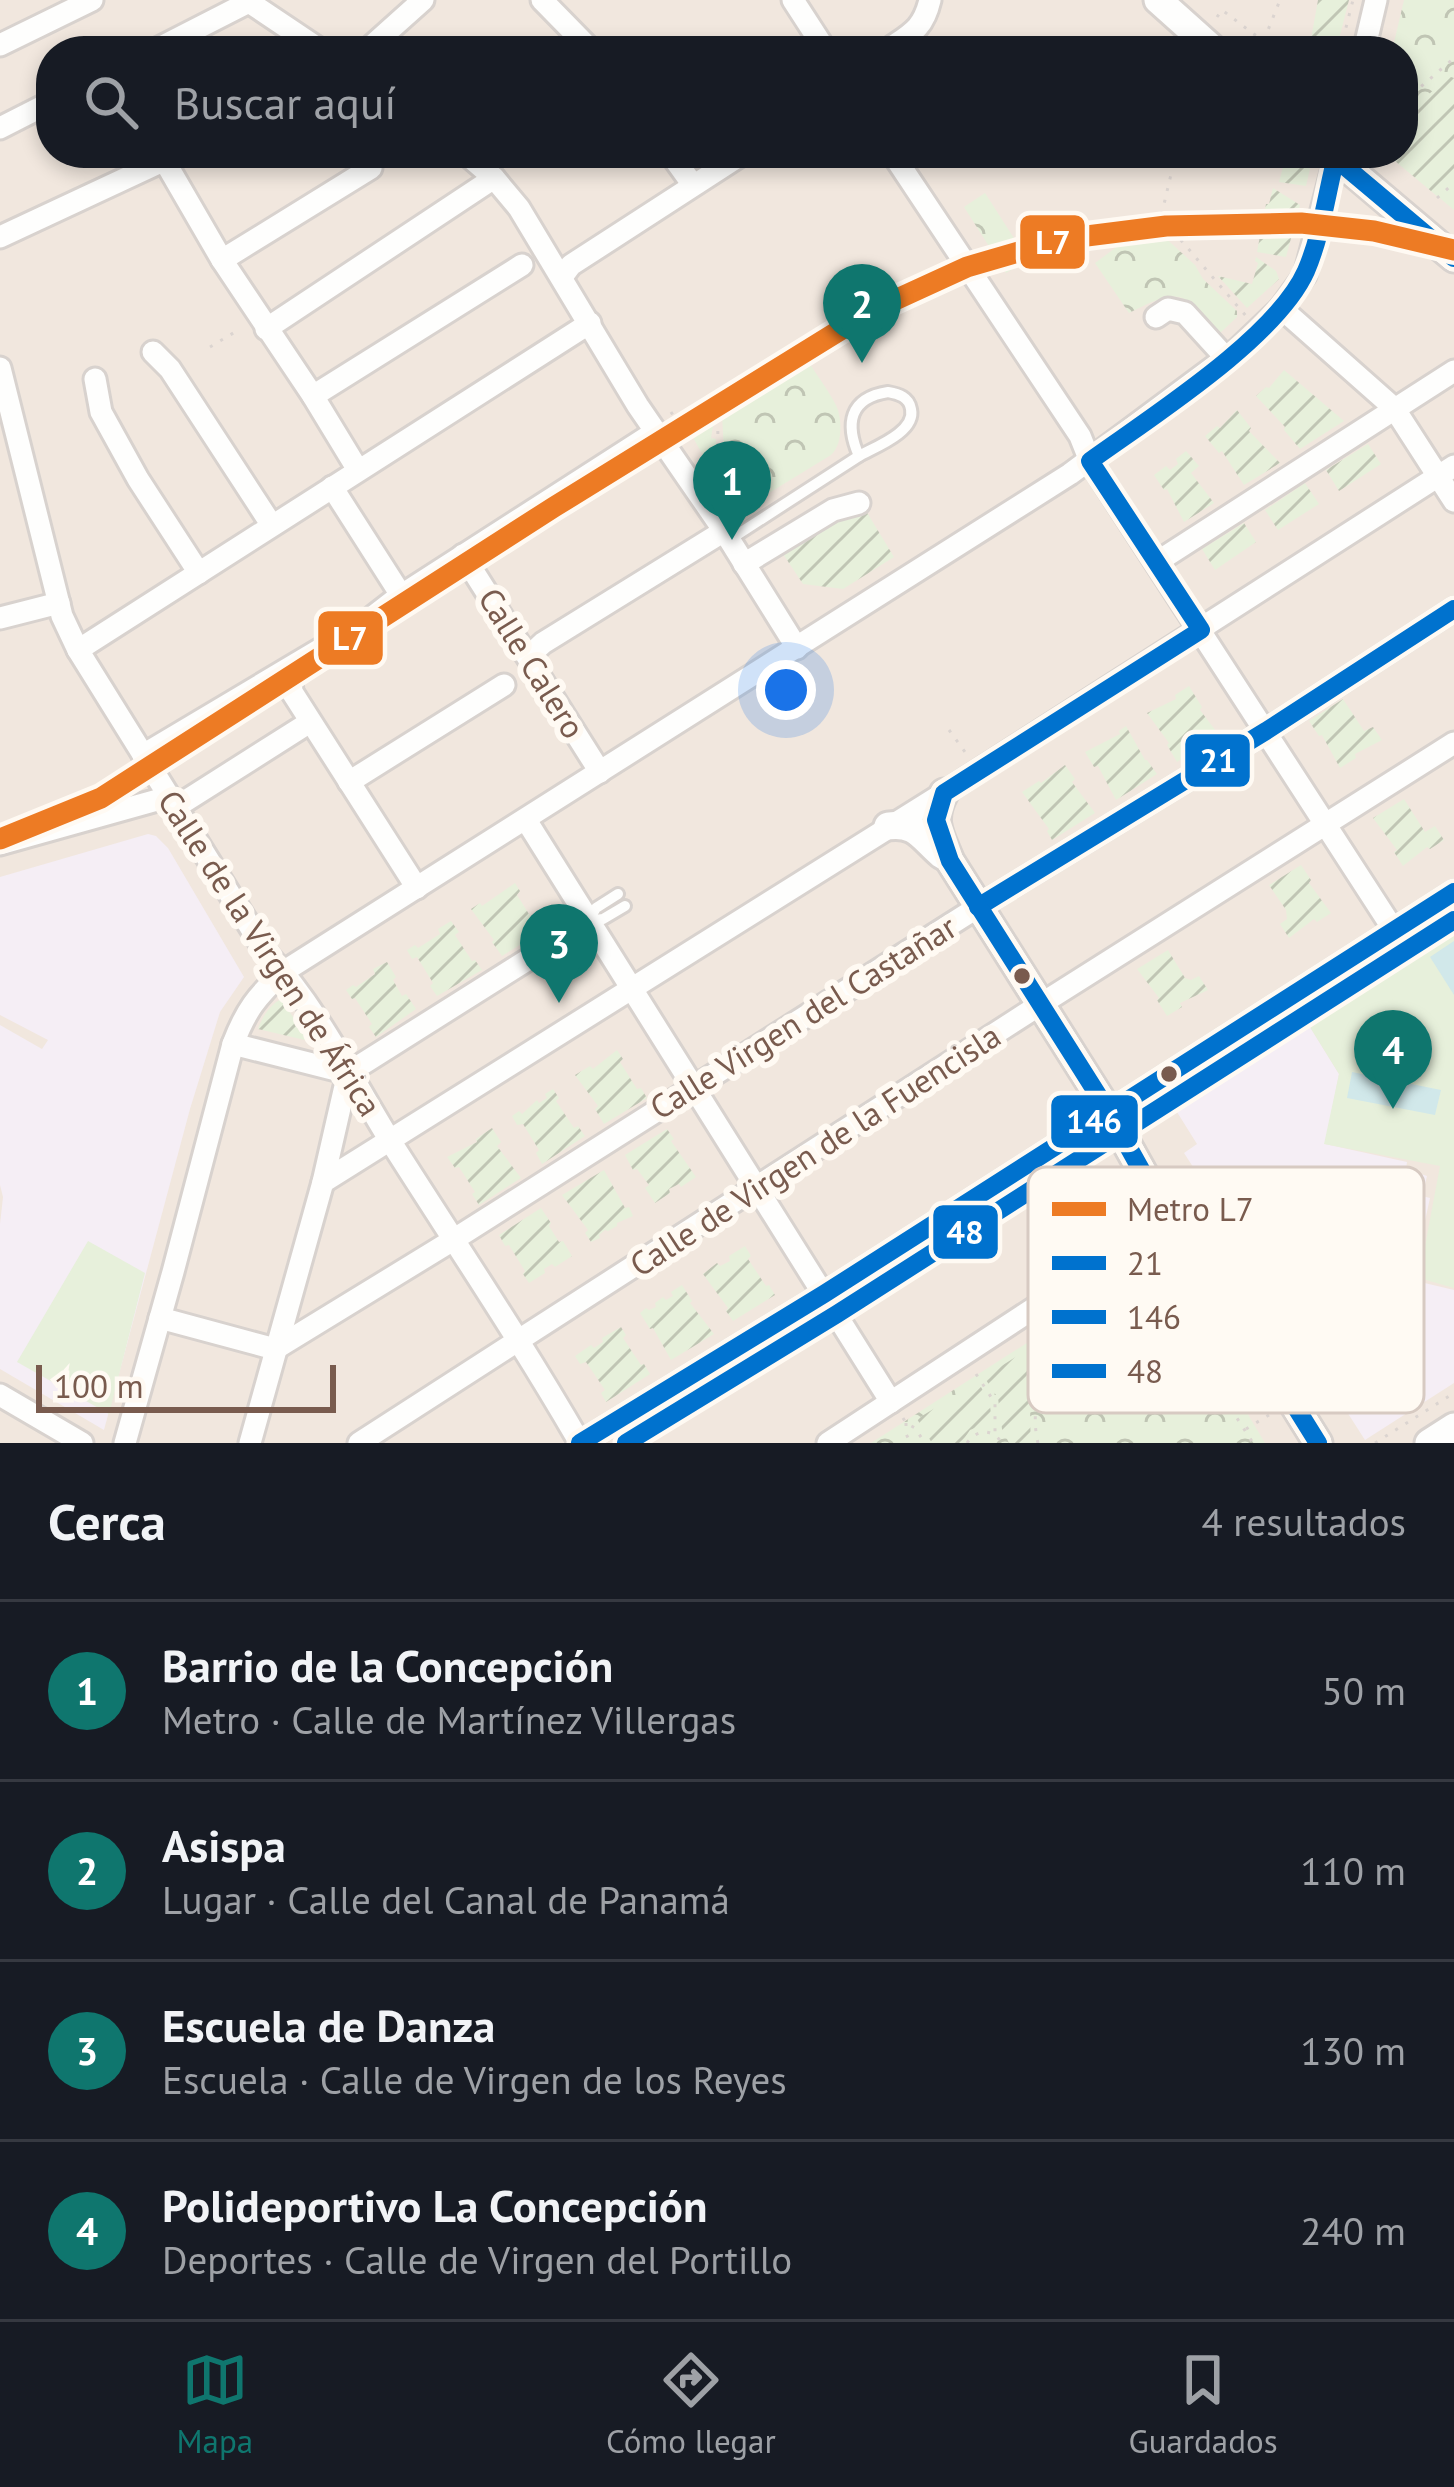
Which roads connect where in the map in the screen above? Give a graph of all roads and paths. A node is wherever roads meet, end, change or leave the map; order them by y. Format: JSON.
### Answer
{"nodes":[{"id":1,"x":92,"y":0,"type":"edge"},
{"id":2,"x":423,"y":0,"type":"edge"},
{"id":3,"x":542,"y":0,"type":"edge"},
{"id":4,"x":793,"y":0,"type":"edge"},
{"id":5,"x":1158,"y":0,"type":"edge"},
{"id":6,"x":1280,"y":0,"type":"edge"},
{"id":7,"x":1353,"y":0,"type":"edge"},
{"id":8,"x":1376,"y":0,"type":"edge"},
{"id":9,"x":247,"y":1,"type":"edge"},
{"id":10,"x":928,"y":8,"type":"edge"},
{"id":11,"x":1214,"y":21,"type":"dead end"},
{"id":12,"x":181,"y":36,"type":"edge"},
{"id":13,"x":300,"y":36,"type":"edge"},
{"id":14,"x":383,"y":36,"type":"edge"},
{"id":15,"x":577,"y":36,"type":"edge"},
{"id":16,"x":816,"y":36,"type":"edge"},
{"id":17,"x":908,"y":36,"type":"edge"},
{"id":18,"x":1198,"y":36,"type":"edge"},
{"id":19,"x":1256,"y":36,"type":"edge"},
{"id":20,"x":1265,"y":36,"type":"edge"},
{"id":21,"x":1344,"y":36,"type":"edge"},
{"id":22,"x":1368,"y":36,"type":"edge"},
{"id":23,"x":0,"y":45,"type":"edge"},
{"id":24,"x":1454,"y":58,"type":"edge"},
{"id":25,"x":1418,"y":89,"type":"edge"},
{"id":26,"x":36,"y":110,"type":"edge"},
{"id":27,"x":0,"y":128,"type":"edge"},
{"id":28,"x":148,"y":168,"type":"edge"},
{"id":29,"x":177,"y":168,"type":"edge"},
{"id":30,"x":371,"y":168,"type":"dead end"},
{"id":31,"x":482,"y":168,"type":"edge"},
{"id":32,"x":681,"y":168,"type":"edge"},
{"id":33,"x":720,"y":168,"type":"edge"},
{"id":34,"x":902,"y":168,"type":"edge"},
{"id":35,"x":1173,"y":168,"type":"edge"},
{"id":36,"x":1331,"y":168,"type":"edge"},
{"id":37,"x":1349,"y":168,"type":"edge"},
{"id":38,"x":494,"y":178,"type":"junction"},
{"id":39,"x":1454,"y":183,"type":"edge"},
{"id":40,"x":693,"y":185,"type":"junction"},
{"id":41,"x":1437,"y":198,"type":"dead end"},
{"id":42,"x":0,"y":237,"type":"edge"},
{"id":43,"x":1454,"y":258,"type":"edge"},
{"id":44,"x":222,"y":260,"type":"junction"},
{"id":45,"x":522,"y":265,"type":"dead end"},
{"id":46,"x":562,"y":277,"type":"junction"},
{"id":47,"x":1281,"y":308,"type":"junction"},
{"id":48,"x":1246,"y":316,"type":"dead end"},
{"id":49,"x":1156,"y":317,"type":"dead end"},
{"id":50,"x":590,"y":323,"type":"junction"},
{"id":51,"x":240,"y":329,"type":"dead end"},
{"id":52,"x":266,"y":329,"type":"junction"},
{"id":53,"x":210,"y":347,"type":"dead end"},
{"id":54,"x":153,"y":352,"type":"dead end"},
{"id":55,"x":1226,"y":358,"type":"junction"},
{"id":56,"x":0,"y":368,"type":"edge"},
{"id":57,"x":1454,"y":371,"type":"edge"},
{"id":58,"x":95,"y":379,"type":"dead end"},
{"id":59,"x":717,"y":395,"type":"dead end"},
{"id":60,"x":313,"y":396,"type":"junction"},
{"id":61,"x":1394,"y":408,"type":"junction"},
{"id":62,"x":655,"y":432,"type":"junction"},
{"id":63,"x":859,"y":456,"type":"junction"},
{"id":64,"x":1090,"y":461,"type":"junction"},
{"id":65,"x":358,"y":470,"type":"junction"},
{"id":66,"x":1446,"y":471,"type":"edge"},
{"id":67,"x":332,"y":487,"type":"junction"},
{"id":68,"x":718,"y":490,"type":"dead end"},
{"id":69,"x":1454,"y":501,"type":"edge"},
{"id":70,"x":859,"y":503,"type":"dead end"},
{"id":71,"x":271,"y":524,"type":"junction"},
{"id":72,"x":727,"y":536,"type":"junction"},
{"id":73,"x":464,"y":555,"type":"junction"},
{"id":74,"x":1157,"y":562,"type":"junction"},
{"id":75,"x":744,"y":564,"type":"junction"},
{"id":76,"x":200,"y":573,"type":"junction"},
{"id":77,"x":401,"y":595,"type":"junction"},
{"id":78,"x":59,"y":603,"type":"junction"},
{"id":79,"x":1454,"y":609,"type":"edge"},
{"id":80,"x":0,"y":617,"type":"edge"},
{"id":81,"x":1201,"y":630,"type":"junction"},
{"id":82,"x":797,"y":649,"type":"junction"},
{"id":83,"x":78,"y":650,"type":"junction"},
{"id":84,"x":528,"y":656,"type":"junction"},
{"id":85,"x":303,"y":661,"type":"junction"},
{"id":86,"x":264,"y":681,"type":"junction"},
{"id":87,"x":504,"y":685,"type":"dead end"},
{"id":88,"x":292,"y":692,"type":"junction"},
{"id":89,"x":310,"y":722,"type":"junction"},
{"id":90,"x":949,"y":730,"type":"dead end"},
{"id":91,"x":1266,"y":731,"type":"junction"},
{"id":92,"x":1454,"y":743,"type":"edge"},
{"id":93,"x":964,"y":752,"type":"dead end"},
{"id":94,"x":143,"y":755,"type":"junction"},
{"id":95,"x":600,"y":772,"type":"junction"},
{"id":96,"x":350,"y":782,"type":"junction"},
{"id":97,"x":944,"y":793,"type":"junction"},
{"id":98,"x":172,"y":802,"type":"junction"},
{"id":99,"x":526,"y":820,"type":"junction"},
{"id":100,"x":1326,"y":824,"type":"junction"},
{"id":101,"x":888,"y":826,"type":"junction"},
{"id":102,"x":0,"y":844,"type":"edge"},
{"id":103,"x":950,"y":861,"type":"junction"},
{"id":104,"x":417,"y":888,"type":"junction"},
{"id":105,"x":1454,"y":892,"type":"edge"},
{"id":106,"x":618,"y":894,"type":"dead end"},
{"id":107,"x":625,"y":906,"type":"dead end"},
{"id":108,"x":978,"y":907,"type":"junction"},
{"id":109,"x":589,"y":921,"type":"junction"},
{"id":110,"x":1395,"y":932,"type":"junction"},
{"id":111,"x":283,"y":972,"type":"junction"},
{"id":112,"x":630,"y":988,"type":"junction"},
{"id":113,"x":1041,"y":1004,"type":"junction"},
{"id":114,"x":233,"y":1044,"type":"junction"},
{"id":115,"x":348,"y":1072,"type":"junction"},
{"id":116,"x":692,"y":1087,"type":"junction"},
{"id":117,"x":1110,"y":1114,"type":"junction"},
{"id":118,"x":390,"y":1140,"type":"junction"},
{"id":119,"x":1140,"y":1167,"type":"edge"},
{"id":120,"x":323,"y":1182,"type":"junction"},
{"id":121,"x":758,"y":1188,"type":"junction"},
{"id":122,"x":453,"y":1240,"type":"junction"},
{"id":123,"x":824,"y":1294,"type":"junction"},
{"id":124,"x":1028,"y":1313,"type":"edge"},
{"id":125,"x":160,"y":1318,"type":"junction"},
{"id":126,"x":520,"y":1340,"type":"junction"},
{"id":127,"x":274,"y":1349,"type":"junction"},
{"id":128,"x":974,"y":1372,"type":"dead end"},
{"id":129,"x":1454,"y":1393,"type":"edge"},
{"id":130,"x":0,"y":1395,"type":"edge"},
{"id":131,"x":892,"y":1402,"type":"junction"},
{"id":132,"x":1424,"y":1412,"type":"edge"},
{"id":133,"x":1036,"y":1413,"type":"edge"},
{"id":134,"x":1234,"y":1413,"type":"edge"},
{"id":135,"x":1272,"y":1413,"type":"dead end"},
{"id":136,"x":1299,"y":1413,"type":"edge"},
{"id":137,"x":1422,"y":1413,"type":"edge"},
{"id":138,"x":906,"y":1423,"type":"junction"},
{"id":139,"x":1454,"y":1427,"type":"edge"},
{"id":140,"x":1245,"y":1430,"type":"junction"},
{"id":141,"x":995,"y":1434,"type":"junction"},
{"id":142,"x":82,"y":1443,"type":"edge"},
{"id":143,"x":125,"y":1443,"type":"edge"},
{"id":144,"x":250,"y":1443,"type":"edge"},
{"id":145,"x":359,"y":1443,"type":"edge"},
{"id":146,"x":580,"y":1443,"type":"edge"},
{"id":147,"x":827,"y":1443,"type":"edge"},
{"id":148,"x":911,"y":1443,"type":"edge"},
{"id":149,"x":925,"y":1443,"type":"edge"},
{"id":150,"x":968,"y":1443,"type":"edge"},
{"id":151,"x":1002,"y":1443,"type":"edge"},
{"id":152,"x":1038,"y":1443,"type":"edge"},
{"id":153,"x":1253,"y":1443,"type":"edge"},
{"id":154,"x":1318,"y":1443,"type":"edge"},
{"id":155,"x":1375,"y":1443,"type":"edge"},
{"id":156,"x":1429,"y":1443,"type":"edge"}],
"edges":[{"from":1,"to":23,"type":"street"},
{"from":2,"to":14,"type":"street"},
{"from":3,"to":15,"type":"street"},
{"from":4,"to":16,"type":"street"},
{"from":5,"to":18,"type":"street"},
{"from":6,"to":20,"type":"path"},
{"from":7,"to":21,"type":"path"},
{"from":8,"to":22,"type":"street"},
{"from":9,"to":12,"type":"street"},
{"from":9,"to":13,"type":"street"},
{"from":10,"to":17,"type":"street"},
{"from":11,"to":19,"type":"path"},
{"from":24,"to":25,"type":"path"},
{"from":26,"to":27,"type":"street"},
{"from":28,"to":42,"type":"street"},
{"from":29,"to":44,"type":"street"},
{"from":30,"to":44,"type":"street"},
{"from":31,"to":38,"type":"street"},
{"from":32,"to":40,"type":"street"},
{"from":33,"to":40,"type":"street"},
{"from":34,"to":64,"type":"street"},
{"from":35,"to":48,"type":"path"},
{"from":36,"to":47,"type":"street"},
{"from":37,"to":43,"type":"street"},
{"from":38,"to":46,"type":"street"},
{"from":38,"to":52,"type":"street"},
{"from":39,"to":41,"type":"path"},
{"from":40,"to":46,"type":"street"},
{"from":44,"to":52,"type":"street"},
{"from":45,"to":60,"type":"street"},
{"from":46,"to":50,"type":"street"},
{"from":47,"to":55,"type":"street"},
{"from":47,"to":61,"type":"street"},
{"from":49,"to":55,"type":"street"},
{"from":50,"to":62,"type":"street"},
{"from":50,"to":65,"type":"street"},
{"from":51,"to":53,"type":"path"},
{"from":52,"to":60,"type":"street"},
{"from":54,"to":71,"type":"street"},
{"from":55,"to":64,"type":"street"},
{"from":56,"to":78,"type":"street","name":"Calle de la Virgen de África"},
{"from":57,"to":61,"type":"street"},
{"from":58,"to":76,"type":"street"},
{"from":59,"to":68,"type":"path"},
{"from":60,"to":65,"type":"street"},
{"from":61,"to":66,"type":"street"},
{"from":61,"to":74,"type":"street"},
{"from":62,"to":72,"type":"street"},
{"from":62,"to":73,"type":"street"},
{"from":63,"to":63,"type":"lane"},
{"from":63,"to":72,"type":"lane"},
{"from":64,"to":74,"type":"street"},
{"from":64,"to":82,"type":"street"},
{"from":65,"to":67,"type":"street"},
{"from":66,"to":69,"type":"street"},
{"from":66,"to":81,"type":"street"},
{"from":67,"to":71,"type":"street"},
{"from":67,"to":77,"type":"street"},
{"from":70,"to":75,"type":"street"},
{"from":71,"to":76,"type":"street"},
{"from":72,"to":75,"type":"street"},
{"from":72,"to":84,"type":"street"},
{"from":73,"to":77,"type":"street"},
{"from":73,"to":84,"type":"street","name":"Calle Calero"},
{"from":74,"to":81,"type":"street"},
{"from":75,"to":82,"type":"street"},
{"from":76,"to":83,"type":"street"},
{"from":77,"to":85,"type":"street"},
{"from":78,"to":80,"type":"street"},
{"from":78,"to":83,"type":"street","name":"Calle de la Virgen de África"},
{"from":79,"to":91,"type":"street","name":"Calle Virgen del Castañar"},
{"from":81,"to":91,"type":"street"},
{"from":81,"to":97,"type":"street"},
{"from":82,"to":95,"type":"street"},
{"from":83,"to":94,"type":"street","name":"Calle de la Virgen de África"},
{"from":84,"to":95,"type":"street","name":"Calle Calero"},
{"from":85,"to":86,"type":"street"},
{"from":85,"to":88,"type":"street"},
{"from":86,"to":88,"type":"street"},
{"from":86,"to":94,"type":"street"},
{"from":87,"to":96,"type":"street"},
{"from":88,"to":89,"type":"street"},
{"from":89,"to":96,"type":"street"},
{"from":89,"to":98,"type":"street"},
{"from":90,"to":93,"type":"path"},
{"from":91,"to":100,"type":"street"},
{"from":91,"to":108,"type":"street","name":"Calle Virgen del Castañar"},
{"from":92,"to":100,"type":"street","name":"Calle de Virgen de la Fuencisla"},
{"from":94,"to":98,"type":"street","name":"Calle de la Virgen de África"},
{"from":95,"to":99,"type":"street"},
{"from":96,"to":104,"type":"street"},
{"from":97,"to":101,"type":"street"},
{"from":97,"to":103,"type":"street"},
{"from":98,"to":102,"type":"street"},
{"from":98,"to":111,"type":"street","name":"Calle de la Virgen de África"},
{"from":99,"to":104,"type":"street"},
{"from":99,"to":109,"type":"street"},
{"from":100,"to":110,"type":"street"},
{"from":100,"to":113,"type":"street","name":"Calle de Virgen de la Fuencisla"},
{"from":101,"to":103,"type":"street"},
{"from":101,"to":112,"type":"street"},
{"from":103,"to":108,"type":"street"},
{"from":104,"to":111,"type":"street"},
{"from":105,"to":110,"type":"street"},
{"from":106,"to":109,"type":"lane"},
{"from":107,"to":109,"type":"lane"},
{"from":108,"to":113,"type":"street"},
{"from":108,"to":116,"type":"street","name":"Calle Virgen del Castañar"},
{"from":109,"to":112,"type":"street"},
{"from":109,"to":115,"type":"street"},
{"from":110,"to":117,"type":"street"},
{"from":111,"to":114,"type":"street"},
{"from":111,"to":115,"type":"street","name":"Calle de la Virgen de África"},
{"from":112,"to":116,"type":"street"},
{"from":112,"to":118,"type":"street"},
{"from":113,"to":117,"type":"street"},
{"from":113,"to":121,"type":"street","name":"Calle de Virgen de la Fuencisla"},
{"from":114,"to":115,"type":"street"},
{"from":114,"to":125,"type":"street"},
{"from":115,"to":118,"type":"street","name":"Calle de la Virgen de África"},
{"from":115,"to":120,"type":"street"},
{"from":116,"to":121,"type":"street"},
{"from":116,"to":122,"type":"street","name":"Calle Virgen del Castañar"},
{"from":117,"to":119,"type":"street"},
{"from":117,"to":123,"type":"street"},
{"from":118,"to":120,"type":"street"},
{"from":118,"to":122,"type":"street","name":"Calle de la Virgen de África"},
{"from":120,"to":127,"type":"street"},
{"from":121,"to":123,"type":"street"},
{"from":121,"to":126,"type":"street","name":"Calle de Virgen de la Fuencisla"},
{"from":122,"to":126,"type":"street","name":"Calle de la Virgen de África"},
{"from":122,"to":127,"type":"street","name":"Calle Virgen del Castañar"},
{"from":123,"to":131,"type":"street"},
{"from":123,"to":146,"type":"street"},
{"from":124,"to":131,"type":"street"},
{"from":125,"to":127,"type":"street"},
{"from":125,"to":143,"type":"street"},
{"from":126,"to":145,"type":"street","name":"Calle de Virgen de la Fuencisla"},
{"from":126,"to":146,"type":"street","name":"Calle de la Virgen de África"},
{"from":127,"to":144,"type":"street"},
{"from":128,"to":141,"type":"path"},
{"from":129,"to":132,"type":"path"},
{"from":130,"to":142,"type":"street"},
{"from":131,"to":138,"type":"path"},
{"from":131,"to":147,"type":"street"},
{"from":133,"to":152,"type":"path"},
{"from":134,"to":140,"type":"path"},
{"from":135,"to":140,"type":"path"},
{"from":136,"to":154,"type":"street"},
{"from":137,"to":155,"type":"path"},
{"from":138,"to":148,"type":"path"},
{"from":138,"to":149,"type":"path"},
{"from":139,"to":156,"type":"street"},
{"from":140,"to":153,"type":"path"},
{"from":141,"to":150,"type":"path"},
{"from":141,"to":151,"type":"path"}]}
